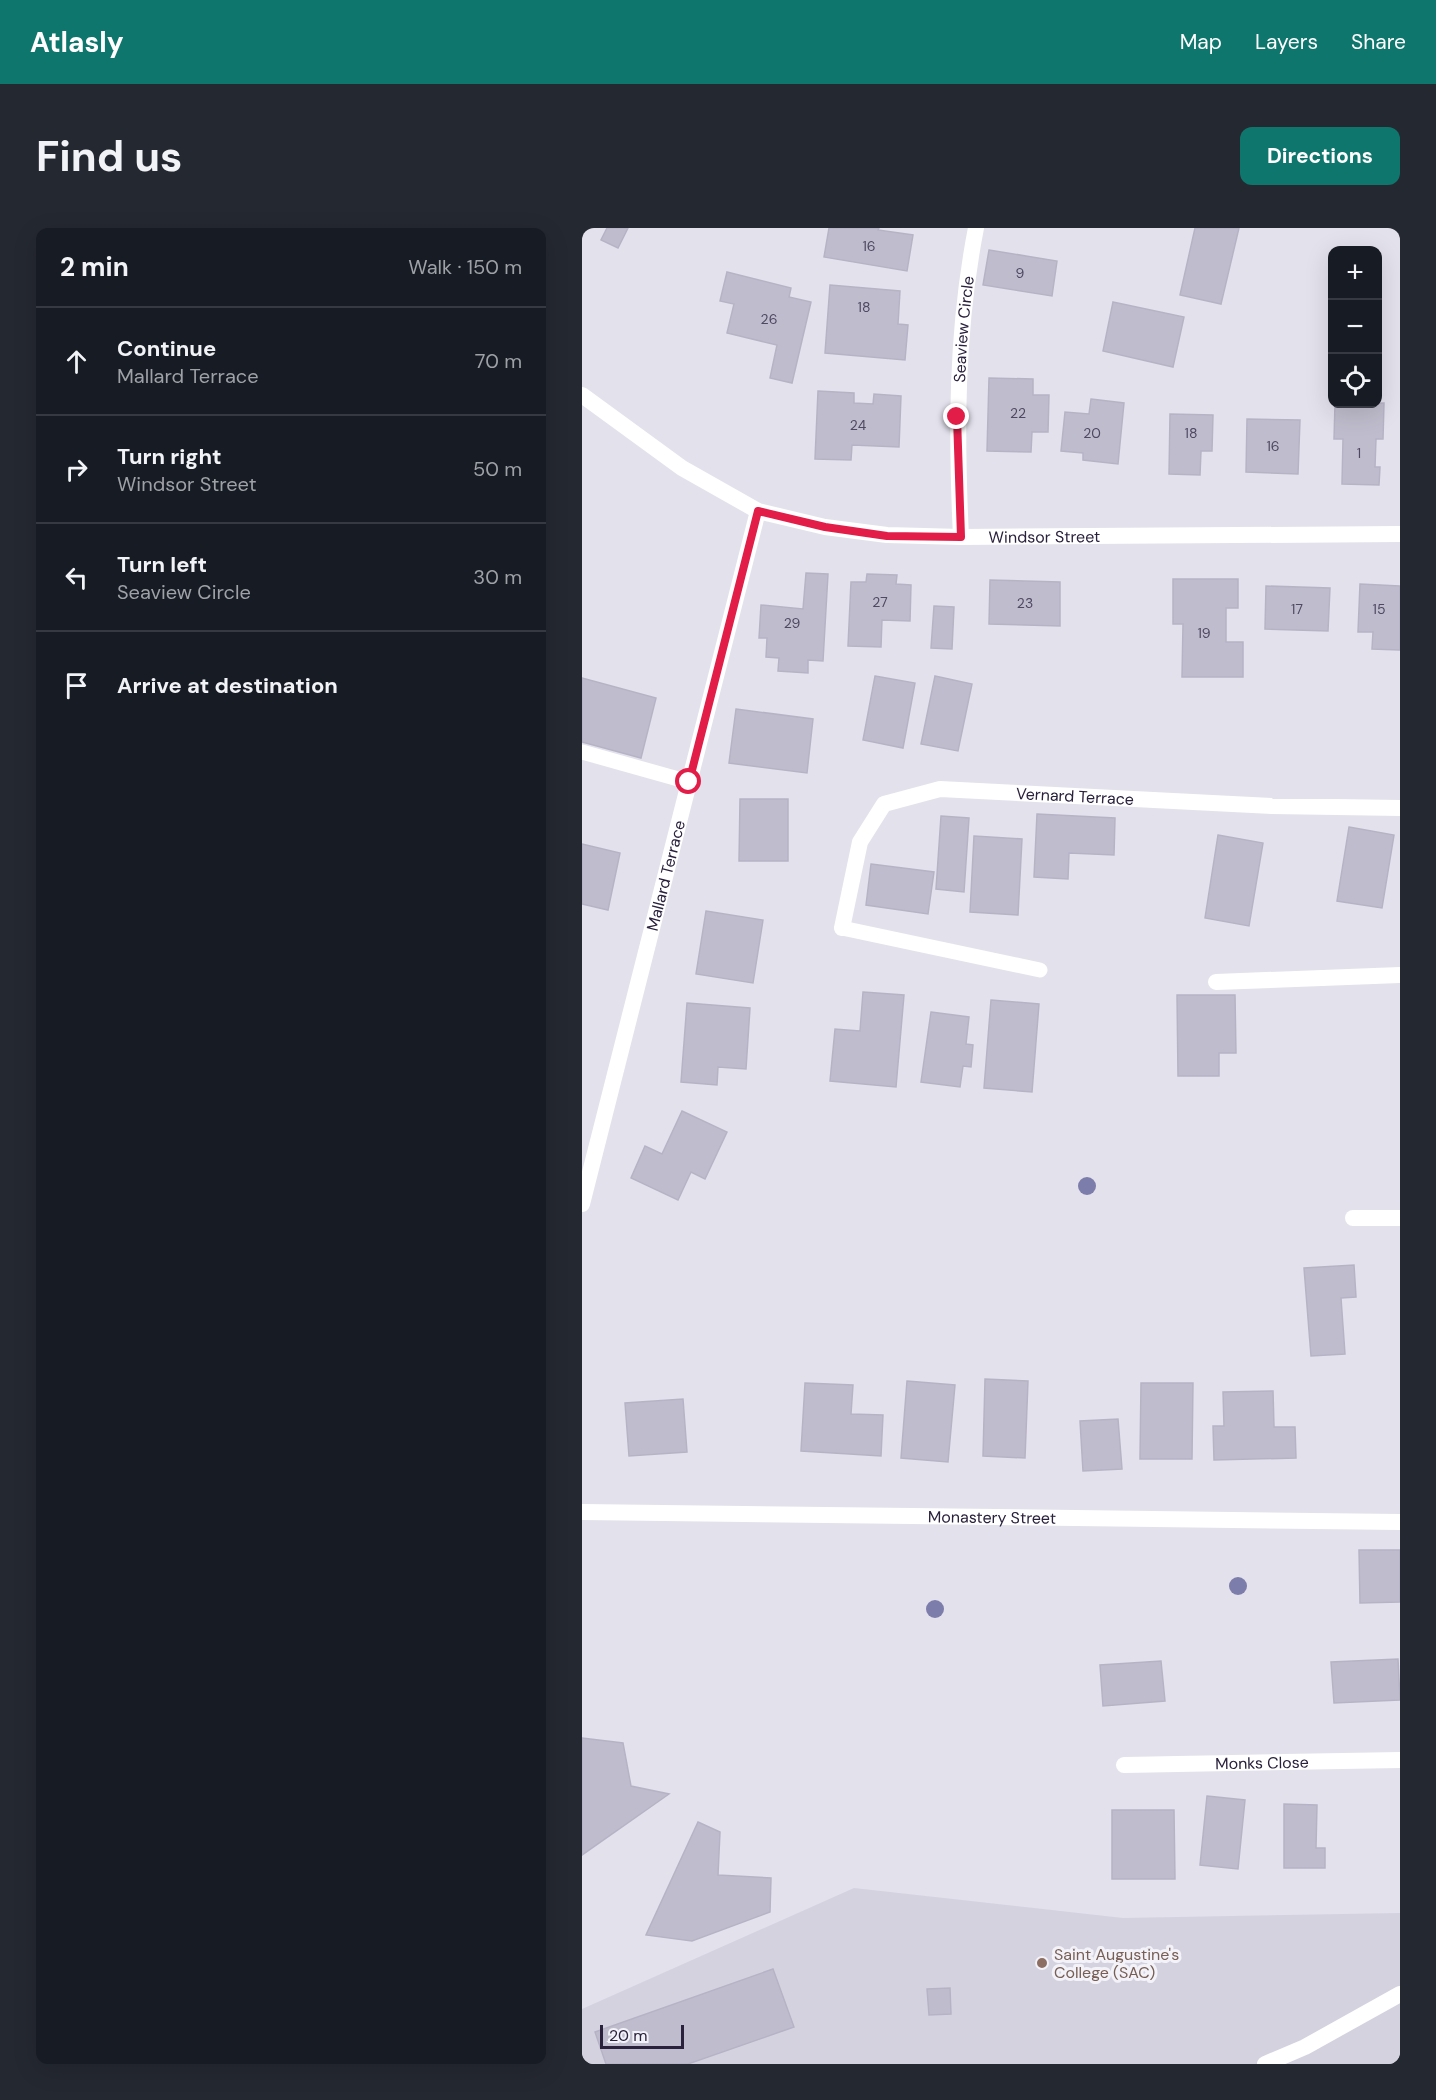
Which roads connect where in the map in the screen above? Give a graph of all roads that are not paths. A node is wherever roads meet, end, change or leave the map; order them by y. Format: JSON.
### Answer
{"nodes":[{"id":1,"x":976,"y":228,"type":"edge"},
{"id":2,"x":582,"y":395,"type":"edge"},
{"id":3,"x":758,"y":511,"type":"junction"},
{"id":4,"x":1400,"y":534,"type":"edge"},
{"id":5,"x":961,"y":537,"type":"junction"},
{"id":6,"x":582,"y":752,"type":"edge"},
{"id":7,"x":689,"y":782,"type":"junction"},
{"id":8,"x":1400,"y":807,"type":"edge"},
{"id":9,"x":842,"y":928,"type":"joint"},
{"id":10,"x":1040,"y":970,"type":"dead end"},
{"id":11,"x":1400,"y":975,"type":"edge"},
{"id":12,"x":1216,"y":982,"type":"dead end"},
{"id":13,"x":582,"y":1204,"type":"edge"},
{"id":14,"x":1353,"y":1218,"type":"dead end"},
{"id":15,"x":1400,"y":1218,"type":"edge"},
{"id":16,"x":582,"y":1512,"type":"edge"},
{"id":17,"x":1400,"y":1522,"type":"edge"},
{"id":18,"x":1400,"y":1760,"type":"edge"},
{"id":19,"x":1124,"y":1765,"type":"dead end"},
{"id":20,"x":1400,"y":1994,"type":"edge"},
{"id":21,"x":1265,"y":2064,"type":"edge"}],
"edges":[{"from":1,"to":5,"type":"street","name":"Seaview Circle"},
{"from":2,"to":3,"type":"street","name":"Windsor Street"},
{"from":3,"to":5,"type":"street","name":"Windsor Street"},
{"from":3,"to":7,"type":"street","name":"Mallard Terrace"},
{"from":4,"to":5,"type":"street","name":"Windsor Street"},
{"from":6,"to":7,"type":"lane"},
{"from":7,"to":13,"type":"street","name":"Mallard Terrace"},
{"from":8,"to":9,"type":"street","name":"Vernard Terrace"},
{"from":9,"to":10,"type":"lane"},
{"from":11,"to":12,"type":"street"},
{"from":14,"to":15,"type":"street"},
{"from":16,"to":17,"type":"street","name":"Monastery Street"},
{"from":18,"to":19,"type":"street","name":"Monks Close"},
{"from":20,"to":21,"type":"street"}]}
